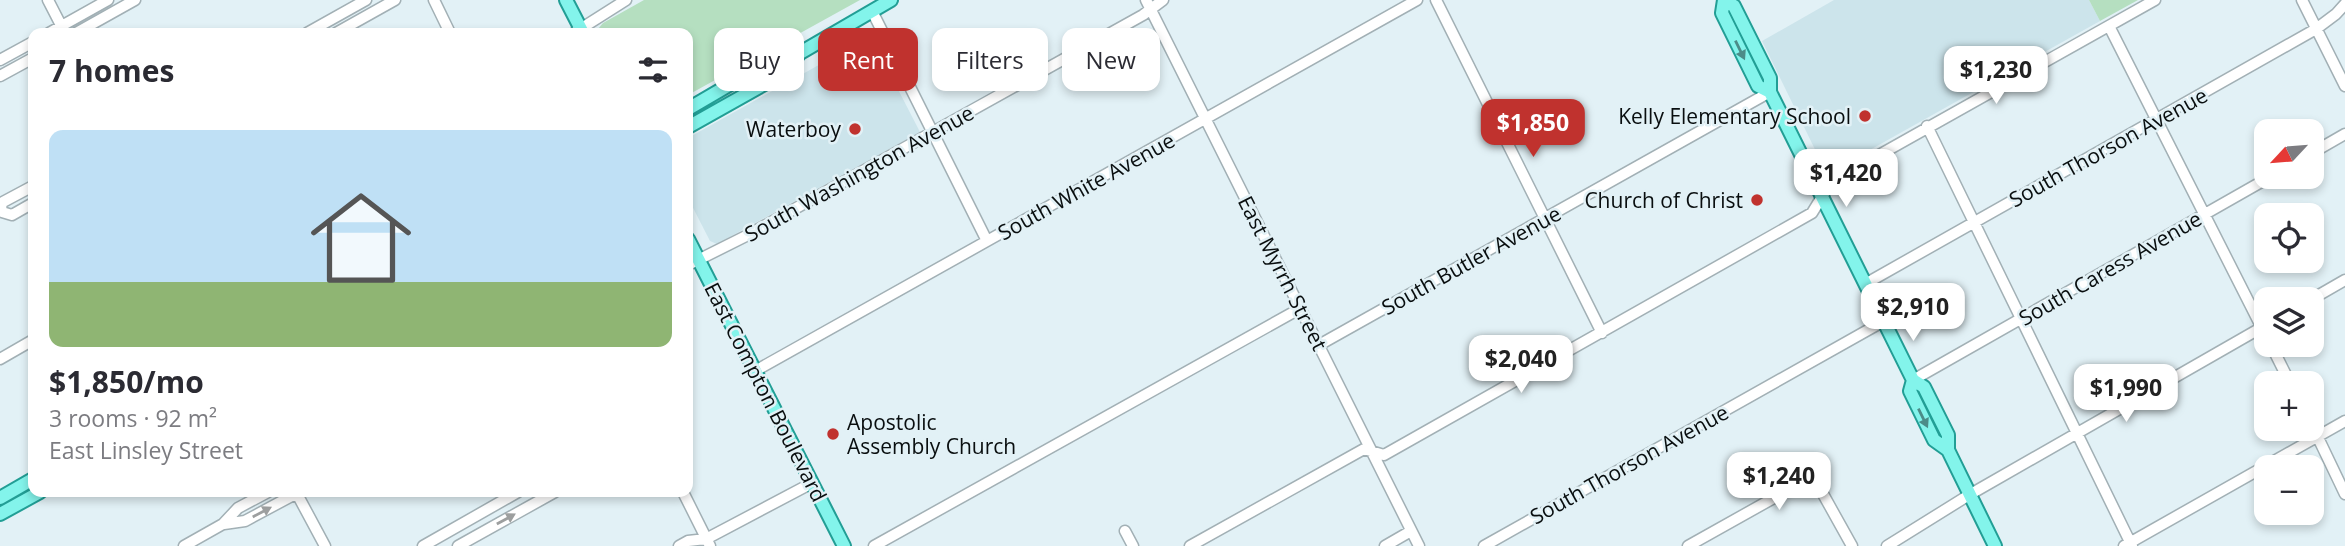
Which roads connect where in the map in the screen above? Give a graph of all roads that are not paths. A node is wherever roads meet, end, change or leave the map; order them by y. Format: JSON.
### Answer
{"nodes":[{"id":1,"x":48,"y":0,"type":"edge"},
{"id":2,"x":108,"y":0,"type":"edge"},
{"id":3,"x":135,"y":0,"type":"edge"},
{"id":4,"x":366,"y":0,"type":"edge"},
{"id":5,"x":395,"y":0,"type":"edge"},
{"id":6,"x":434,"y":0,"type":"edge"},
{"id":7,"x":566,"y":0,"type":"edge"},
{"id":8,"x":626,"y":0,"type":"edge"},
{"id":9,"x":891,"y":0,"type":"edge"},
{"id":10,"x":1163,"y":0,"type":"edge"},
{"id":11,"x":1417,"y":0,"type":"edge"},
{"id":12,"x":1436,"y":0,"type":"edge"},
{"id":13,"x":1724,"y":0,"type":"edge"},
{"id":14,"x":2155,"y":0,"type":"edge"},
{"id":15,"x":2302,"y":0,"type":"edge"},
{"id":16,"x":1149,"y":4,"type":"edge"},
{"id":17,"x":2345,"y":4,"type":"edge"},
{"id":18,"x":872,"y":11,"type":"junction"},
{"id":19,"x":2109,"y":26,"type":"junction"},
{"id":20,"x":62,"y":28,"type":"edge"},
{"id":21,"x":66,"y":28,"type":"edge"},
{"id":22,"x":85,"y":28,"type":"edge"},
{"id":23,"x":316,"y":28,"type":"edge"},
{"id":24,"x":345,"y":28,"type":"edge"},
{"id":25,"x":448,"y":28,"type":"edge"},
{"id":26,"x":577,"y":28,"type":"edge"},
{"id":27,"x":585,"y":28,"type":"edge"},
{"id":28,"x":2316,"y":29,"type":"junction"},
{"id":29,"x":28,"y":45,"type":"edge"},
{"id":30,"x":804,"y":51,"type":"edge"},
{"id":31,"x":0,"y":60,"type":"edge"},
{"id":32,"x":28,"y":61,"type":"edge"},
{"id":33,"x":0,"y":76,"type":"edge"},
{"id":34,"x":2345,"y":86,"type":"edge"},
{"id":35,"x":719,"y":91,"type":"edge"},
{"id":36,"x":752,"y":91,"type":"edge"},
{"id":37,"x":1770,"y":92,"type":"junction"},
{"id":38,"x":693,"y":106,"type":"edge"},
{"id":39,"x":1206,"y":119,"type":"junction"},
{"id":40,"x":2157,"y":120,"type":"junction"},
{"id":41,"x":693,"y":124,"type":"edge"},
{"id":42,"x":1927,"y":127,"type":"junction"},
{"id":43,"x":932,"y":132,"type":"junction"},
{"id":44,"x":2345,"y":134,"type":"edge"},
{"id":45,"x":2324,"y":146,"type":"edge"},
{"id":46,"x":2254,"y":186,"type":"edge"},
{"id":47,"x":28,"y":189,"type":"edge"},
{"id":48,"x":1822,"y":197,"type":"junction"},
{"id":49,"x":28,"y":206,"type":"edge"},
{"id":50,"x":2204,"y":215,"type":"junction"},
{"id":51,"x":1545,"y":219,"type":"junction"},
{"id":52,"x":1974,"y":223,"type":"junction"},
{"id":53,"x":987,"y":241,"type":"junction"},
{"id":54,"x":693,"y":262,"type":"edge"},
{"id":55,"x":2345,"y":280,"type":"edge"},
{"id":56,"x":1865,"y":284,"type":"junction"},
{"id":57,"x":2324,"y":292,"type":"edge"},
{"id":58,"x":1301,"y":308,"type":"junction"},
{"id":59,"x":2254,"y":308,"type":"edge"},
{"id":60,"x":2022,"y":319,"type":"junction"},
{"id":61,"x":1884,"y":321,"type":"junction"},
{"id":62,"x":1602,"y":332,"type":"junction"},
{"id":63,"x":2254,"y":335,"type":"edge"},
{"id":64,"x":28,"y":343,"type":"edge"},
{"id":65,"x":1319,"y":345,"type":"junction"},
{"id":66,"x":0,"y":359,"type":"edge"},
{"id":67,"x":755,"y":371,"type":"junction"},
{"id":68,"x":1913,"y":380,"type":"junction"},
{"id":69,"x":2345,"y":421,"type":"edge"},
{"id":70,"x":2079,"y":433,"type":"junction"},
{"id":71,"x":2324,"y":433,"type":"edge"},
{"id":72,"x":2311,"y":441,"type":"edge"},
{"id":73,"x":2320,"y":441,"type":"edge"},
{"id":74,"x":1373,"y":452,"type":"junction"},
{"id":75,"x":28,"y":482,"type":"edge"},
{"id":76,"x":812,"y":483,"type":"junction"},
{"id":77,"x":2345,"y":494,"type":"edge"},
{"id":78,"x":1969,"y":495,"type":"junction"},
{"id":79,"x":31,"y":497,"type":"edge"},
{"id":80,"x":259,"y":497,"type":"edge"},
{"id":81,"x":288,"y":497,"type":"edge"},
{"id":82,"x":300,"y":497,"type":"edge"},
{"id":83,"x":509,"y":497,"type":"edge"},
{"id":84,"x":546,"y":497,"type":"edge"},
{"id":85,"x":685,"y":497,"type":"edge"},
{"id":86,"x":0,"y":498,"type":"edge"},
{"id":87,"x":0,"y":514,"type":"edge"},
{"id":88,"x":223,"y":524,"type":"junction"},
{"id":89,"x":1125,"y":531,"type":"dead end"},
{"id":90,"x":1411,"y":531,"type":"junction"},
{"id":91,"x":706,"y":544,"type":"edge"},
{"id":92,"x":2129,"y":545,"type":"edge"},
{"id":93,"x":184,"y":546,"type":"edge"},
{"id":94,"x":325,"y":546,"type":"edge"},
{"id":95,"x":423,"y":546,"type":"edge"},
{"id":96,"x":458,"y":546,"type":"edge"},
{"id":97,"x":679,"y":546,"type":"edge"},
{"id":98,"x":844,"y":546,"type":"edge"},
{"id":99,"x":874,"y":546,"type":"edge"},
{"id":100,"x":1133,"y":546,"type":"edge"},
{"id":101,"x":1190,"y":546,"type":"edge"},
{"id":102,"x":1385,"y":546,"type":"edge"},
{"id":103,"x":1419,"y":546,"type":"edge"},
{"id":104,"x":1484,"y":546,"type":"edge"},
{"id":105,"x":1688,"y":546,"type":"edge"},
{"id":106,"x":1852,"y":546,"type":"edge"},
{"id":107,"x":1887,"y":546,"type":"edge"},
{"id":108,"x":1994,"y":546,"type":"edge"}],
"edges":[{"from":1,"to":20,"type":"street"},
{"from":2,"to":21,"type":"street"},
{"from":3,"to":22,"type":"street"},
{"from":4,"to":23,"type":"street"},
{"from":5,"to":24,"type":"street"},
{"from":6,"to":25,"type":"street"},
{"from":7,"to":26,"type":"main road"},
{"from":8,"to":27,"type":"street"},
{"from":9,"to":18,"type":"main road"},
{"from":10,"to":16,"type":"street","name":"South Washington Avenue"},
{"from":11,"to":39,"type":"street","name":"South White Avenue"},
{"from":12,"to":51,"type":"street"},
{"from":13,"to":37,"type":"main road"},
{"from":14,"to":19,"type":"street"},
{"from":15,"to":28,"type":"street"},
{"from":16,"to":39,"type":"street","name":"East Myrrh Street"},
{"from":16,"to":43,"type":"street","name":"South Washington Avenue"},
{"from":17,"to":28,"type":"street","name":"South Thorson Avenue"},
{"from":18,"to":30,"type":"main road"},
{"from":18,"to":43,"type":"street"},
{"from":19,"to":40,"type":"street"},
{"from":19,"to":42,"type":"street"},
{"from":28,"to":34,"type":"street"},
{"from":28,"to":40,"type":"street","name":"South Thorson Avenue"},
{"from":29,"to":31,"type":"street"},
{"from":32,"to":33,"type":"street"},
{"from":35,"to":38,"type":"main road"},
{"from":36,"to":41,"type":"main road"},
{"from":37,"to":48,"type":"main road"},
{"from":37,"to":51,"type":"street","name":"South Butler Avenue"},
{"from":39,"to":53,"type":"street","name":"South White Avenue"},
{"from":39,"to":58,"type":"street","name":"East Myrrh Street"},
{"from":40,"to":50,"type":"street"},
{"from":40,"to":52,"type":"street","name":"South Thorson Avenue"},
{"from":42,"to":48,"type":"street"},
{"from":42,"to":52,"type":"street"},
{"from":43,"to":53,"type":"street"},
{"from":43,"to":54,"type":"street","name":"South Washington Avenue"},
{"from":44,"to":45,"type":"street"},
{"from":46,"to":50,"type":"street","name":"South Caress Avenue"},
{"from":47,"to":49,"type":"street"},
{"from":48,"to":56,"type":"main road"},
{"from":48,"to":62,"type":"street"},
{"from":50,"to":59,"type":"street"},
{"from":50,"to":60,"type":"street","name":"South Caress Avenue"},
{"from":51,"to":62,"type":"street"},
{"from":51,"to":65,"type":"street","name":"South Butler Avenue"},
{"from":52,"to":56,"type":"street","name":"South Thorson Avenue"},
{"from":52,"to":60,"type":"street"},
{"from":53,"to":67,"type":"street","name":"South White Avenue"},
{"from":54,"to":67,"type":"main road","name":"East Compton Boulevard"},
{"from":55,"to":57,"type":"street"},
{"from":56,"to":61,"type":"main road"},
{"from":58,"to":65,"type":"street","name":"East Myrrh Street"},
{"from":58,"to":99,"type":"street"},
{"from":60,"to":68,"type":"street","name":"South Caress Avenue"},
{"from":60,"to":70,"type":"street"},
{"from":61,"to":68,"type":"main road"},
{"from":61,"to":104,"type":"street","name":"South Thorson Avenue"},
{"from":62,"to":74,"type":"street"},
{"from":63,"to":70,"type":"street"},
{"from":64,"to":66,"type":"street"},
{"from":65,"to":74,"type":"street","name":"East Myrrh Street"},
{"from":67,"to":76,"type":"main road","name":"East Compton Boulevard"},
{"from":68,"to":78,"type":"main road"},
{"from":69,"to":71,"type":"street"},
{"from":70,"to":78,"type":"street"},
{"from":70,"to":92,"type":"street"},
{"from":72,"to":92,"type":"street"},
{"from":73,"to":77,"type":"street"},
{"from":74,"to":90,"type":"street","name":"East Myrrh Street"},
{"from":74,"to":101,"type":"street"},
{"from":75,"to":86,"type":"main road"},
{"from":76,"to":91,"type":"street"},
{"from":76,"to":98,"type":"main road","name":"East Compton Boulevard"},
{"from":78,"to":107,"type":"street"},
{"from":78,"to":108,"type":"main road"},
{"from":79,"to":87,"type":"main road"},
{"from":80,"to":88,"type":"street"},
{"from":88,"to":81,"type":"street","one_way":true},
{"from":82,"to":94,"type":"street"},
{"from":83,"to":95,"type":"street"},
{"from":96,"to":84,"type":"street","one_way":true},
{"from":85,"to":91,"type":"street"},
{"from":88,"to":93,"type":"street"},
{"from":89,"to":100,"type":"street"},
{"from":90,"to":102,"type":"street"},
{"from":90,"to":103,"type":"street","name":"East Myrrh Street"},
{"from":91,"to":97,"type":"street"},
{"from":105,"to":106,"type":"street"}]}
